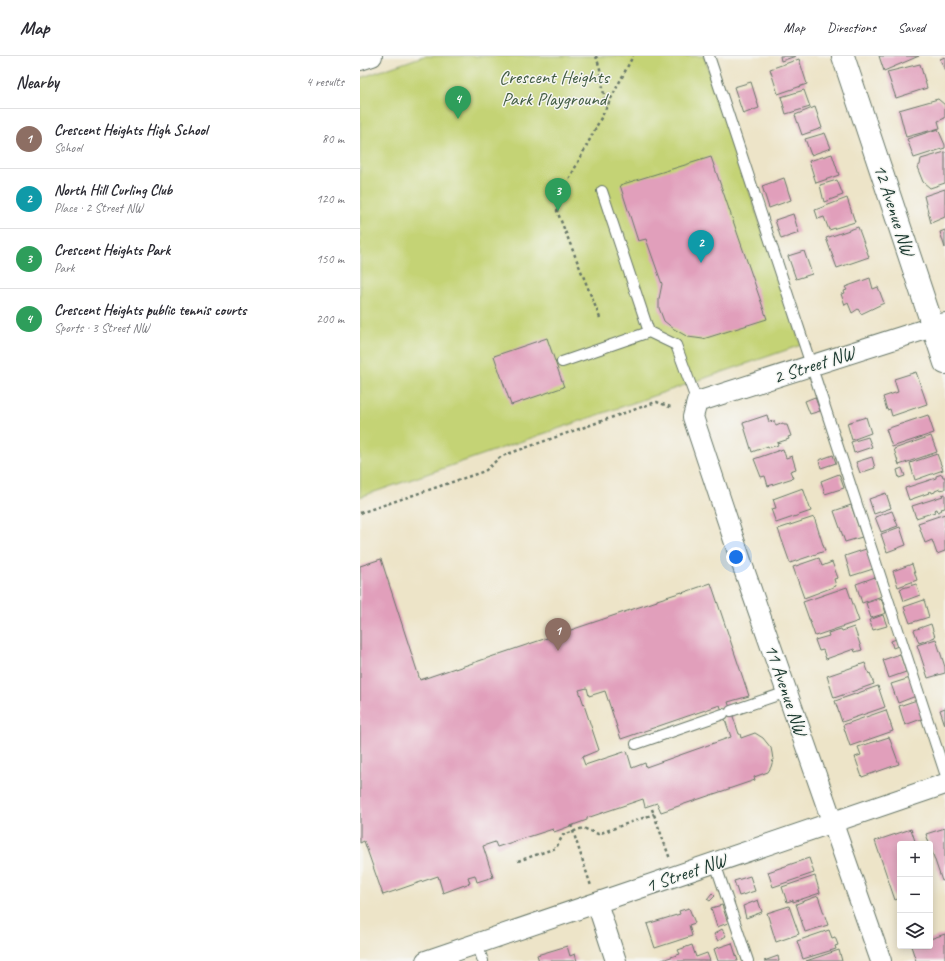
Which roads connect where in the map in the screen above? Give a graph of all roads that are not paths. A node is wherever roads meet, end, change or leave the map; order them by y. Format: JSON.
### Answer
{"nodes":[{"id":1,"x":372,"y":56,"type":"edge"},
{"id":2,"x":709,"y":56,"type":"edge"},
{"id":3,"x":843,"y":56,"type":"edge"},
{"id":4,"x":360,"y":60,"type":"edge"},
{"id":5,"x":602,"y":191,"type":"dead end"},
{"id":6,"x":939,"y":325,"type":"edge"},
{"id":7,"x":649,"y":332,"type":"junction"},
{"id":8,"x":562,"y":362,"type":"dead end"},
{"id":9,"x":945,"y":363,"type":"edge"},
{"id":10,"x":812,"y":366,"type":"junction"},
{"id":11,"x":695,"y":410,"type":"junction"},
{"id":12,"x":787,"y":692,"type":"junction"},
{"id":13,"x":636,"y":744,"type":"dead end"},
{"id":14,"x":945,"y":773,"type":"edge"},
{"id":15,"x":945,"y":784,"type":"edge"},
{"id":16,"x":833,"y":822,"type":"junction"},
{"id":17,"x":715,"y":863,"type":"junction"},
{"id":18,"x":597,"y":903,"type":"junction"},
{"id":19,"x":480,"y":952,"type":"edge"},
{"id":20,"x":426,"y":961,"type":"edge"},
{"id":21,"x":616,"y":961,"type":"edge"},
{"id":22,"x":748,"y":961,"type":"edge"},
{"id":23,"x":881,"y":961,"type":"edge"}],
"edges":[{"from":1,"to":4,"type":"street"},
{"from":2,"to":10,"type":"lane"},
{"from":3,"to":6,"type":"street","name":"12 Avenue NW"},
{"from":5,"to":7,"type":"lane"},
{"from":6,"to":9,"type":"street","name":"12 Avenue NW"},
{"from":6,"to":10,"type":"street","name":"2 Street NW"},
{"from":7,"to":8,"type":"lane"},
{"from":7,"to":11,"type":"lane"},
{"from":10,"to":11,"type":"street","name":"2 Street NW"},
{"from":10,"to":14,"type":"lane"},
{"from":11,"to":12,"type":"street","name":"11 Avenue NW"},
{"from":12,"to":13,"type":"lane"},
{"from":12,"to":16,"type":"street","name":"11 Avenue NW"},
{"from":15,"to":16,"type":"street","name":"1 Street NW"},
{"from":16,"to":17,"type":"street","name":"1 Street NW"},
{"from":16,"to":23,"type":"street","name":"11 Avenue NW"},
{"from":17,"to":18,"type":"street","name":"1 Street NW"},
{"from":17,"to":22,"type":"lane"},
{"from":18,"to":19,"type":"street","name":"1 Street NW"},
{"from":18,"to":21,"type":"street"},
{"from":19,"to":20,"type":"street","name":"1 Street NW"}]}
